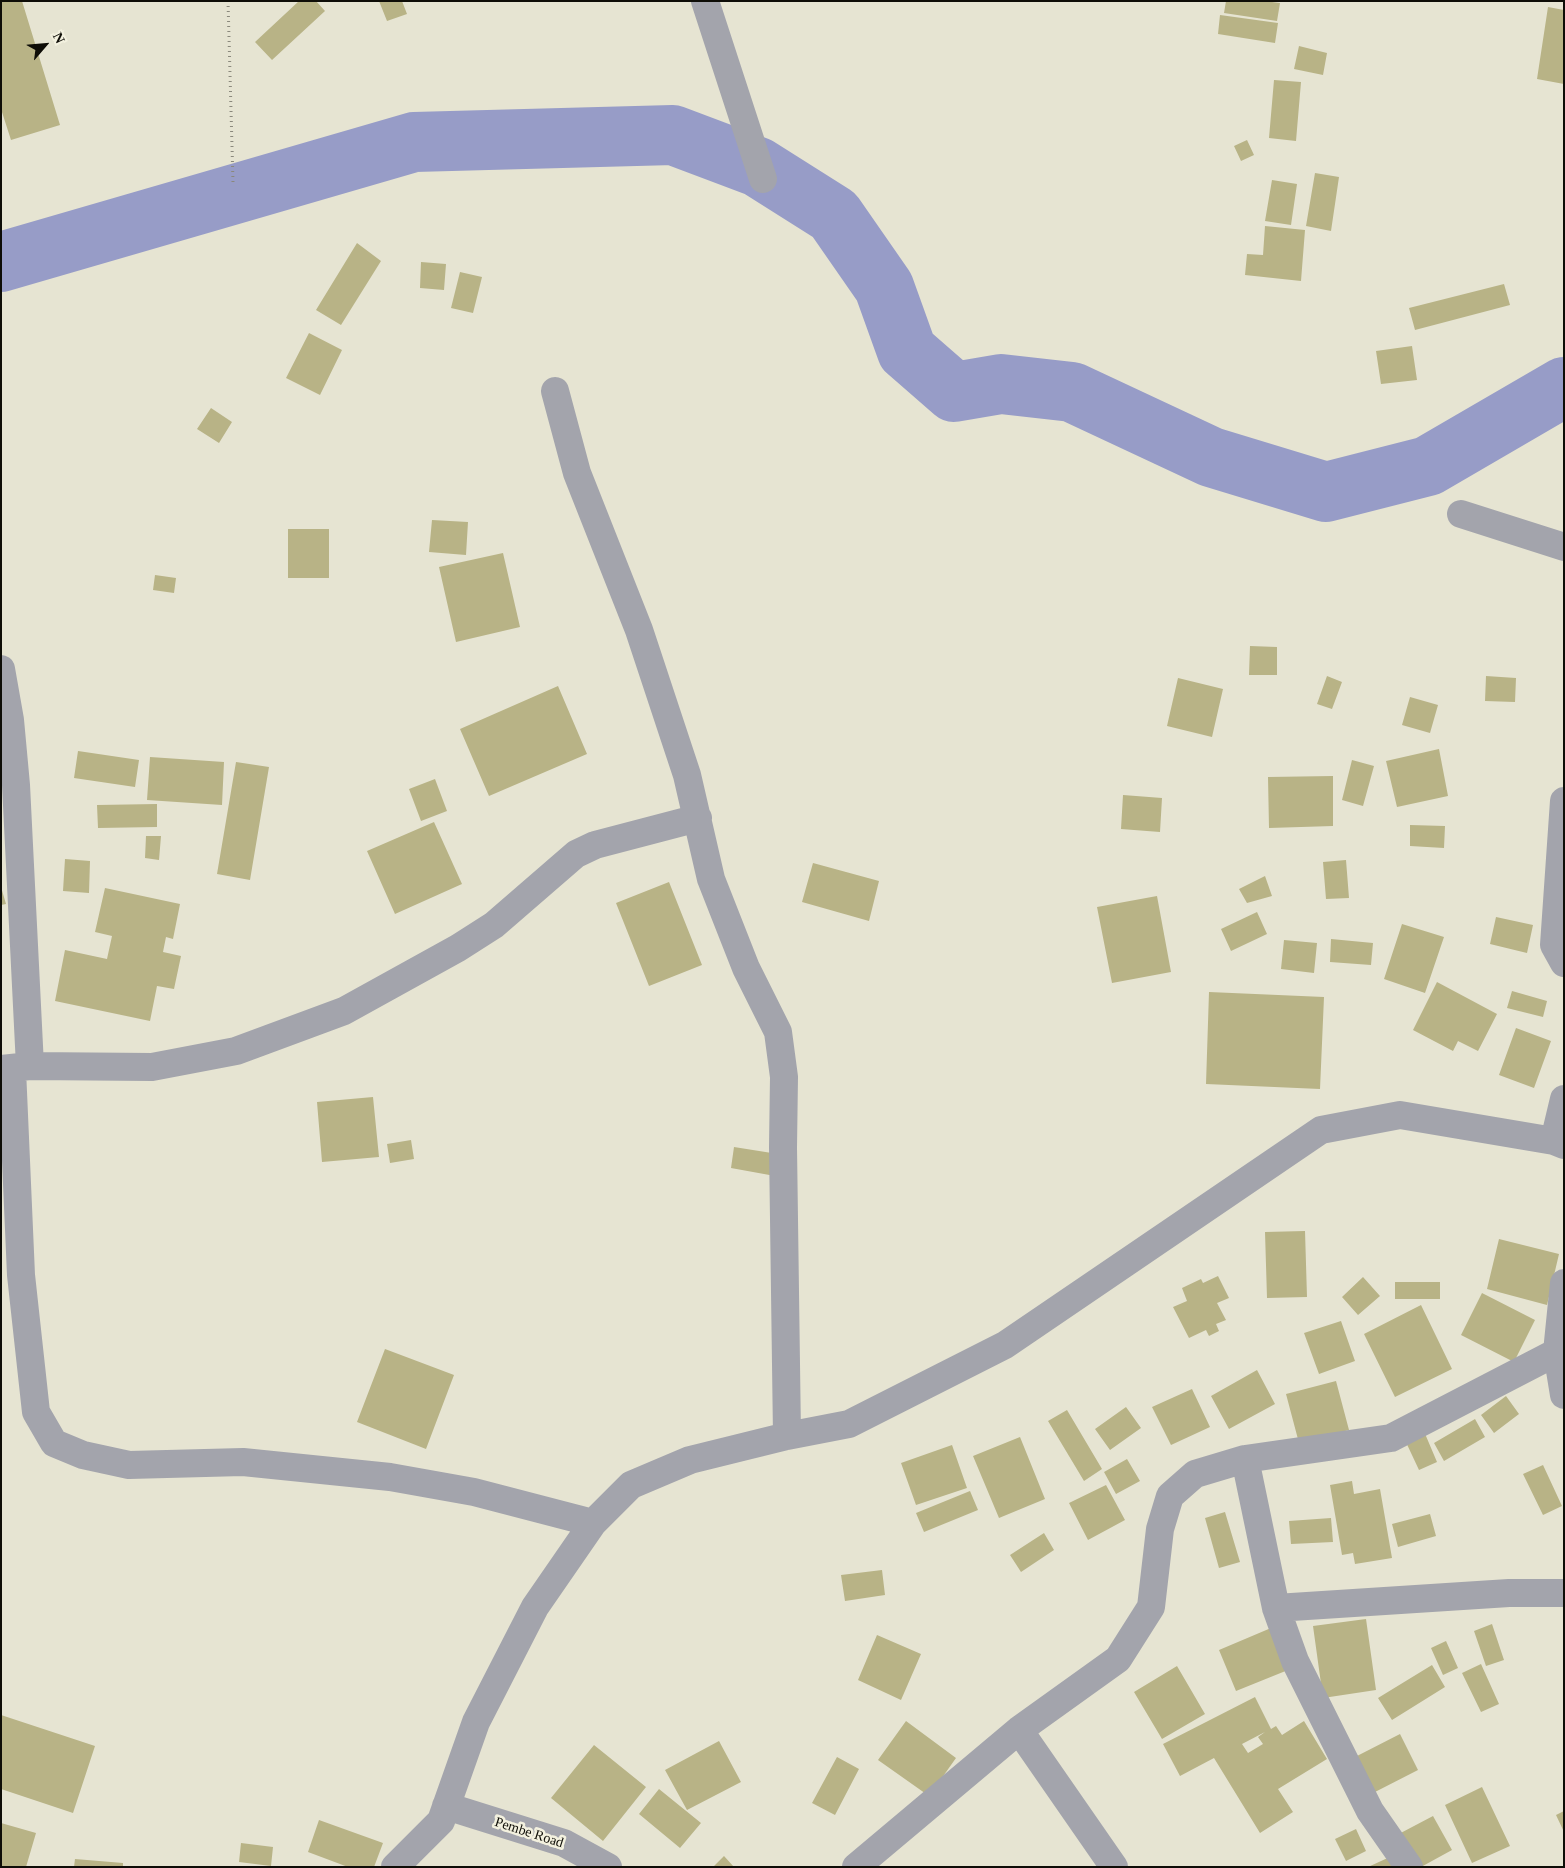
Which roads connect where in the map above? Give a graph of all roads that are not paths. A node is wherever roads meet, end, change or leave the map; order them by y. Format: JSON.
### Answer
{"nodes":[{"id":1,"x":704,"y":1,"type":"edge"},
{"id":2,"x":763,"y":179,"type":"dead end"},
{"id":3,"x":555,"y":391,"type":"dead end"},
{"id":4,"x":1462,"y":514,"type":"dead end"},
{"id":5,"x":1564,"y":547,"type":"edge"},
{"id":6,"x":1,"y":669,"type":"edge"},
{"id":7,"x":1564,"y":801,"type":"edge"},
{"id":8,"x":698,"y":818,"type":"junction"},
{"id":9,"x":1564,"y":963,"type":"edge"},
{"id":10,"x":15,"y":1068,"type":"edge"},
{"id":11,"x":1564,"y":1099,"type":"edge"},
{"id":12,"x":1559,"y":1143,"type":"edge"},
{"id":13,"x":1564,"y":1283,"type":"edge"},
{"id":14,"x":1557,"y":1352,"type":"junction"},
{"id":15,"x":1564,"y":1395,"type":"edge"},
{"id":16,"x":787,"y":1436,"type":"junction"},
{"id":17,"x":1245,"y":1459,"type":"junction"},
{"id":18,"x":593,"y":1523,"type":"junction"},
{"id":19,"x":1564,"y":1594,"type":"edge"},
{"id":20,"x":1276,"y":1608,"type":"junction"},
{"id":21,"x":1019,"y":1730,"type":"junction"},
{"id":22,"x":446,"y":1806,"type":"junction"},
{"id":23,"x":395,"y":1867,"type":"edge"},
{"id":24,"x":608,"y":1867,"type":"edge"},
{"id":25,"x":856,"y":1867,"type":"edge"},
{"id":26,"x":1114,"y":1867,"type":"edge"},
{"id":27,"x":1409,"y":1867,"type":"edge"}],
"edges":[{"from":1,"to":2,"type":"street"},
{"from":3,"to":8,"type":"street"},
{"from":4,"to":5,"type":"street"},
{"from":6,"to":10,"type":"street"},
{"from":7,"to":9,"type":"street"},
{"from":8,"to":10,"type":"street"},
{"from":8,"to":16,"type":"street"},
{"from":10,"to":18,"type":"street"},
{"from":11,"to":12,"type":"street"},
{"from":12,"to":16,"type":"street"},
{"from":13,"to":14,"type":"street"},
{"from":14,"to":15,"type":"street"},
{"from":14,"to":17,"type":"street"},
{"from":16,"to":18,"type":"street"},
{"from":17,"to":20,"type":"street"},
{"from":17,"to":21,"type":"street"},
{"from":18,"to":22,"type":"street"},
{"from":19,"to":20,"type":"street"},
{"from":20,"to":27,"type":"street"},
{"from":21,"to":25,"type":"street"},
{"from":21,"to":26,"type":"street"},
{"from":22,"to":23,"type":"street"},
{"from":22,"to":24,"type":"street","name":"Pembe Road"}]}
